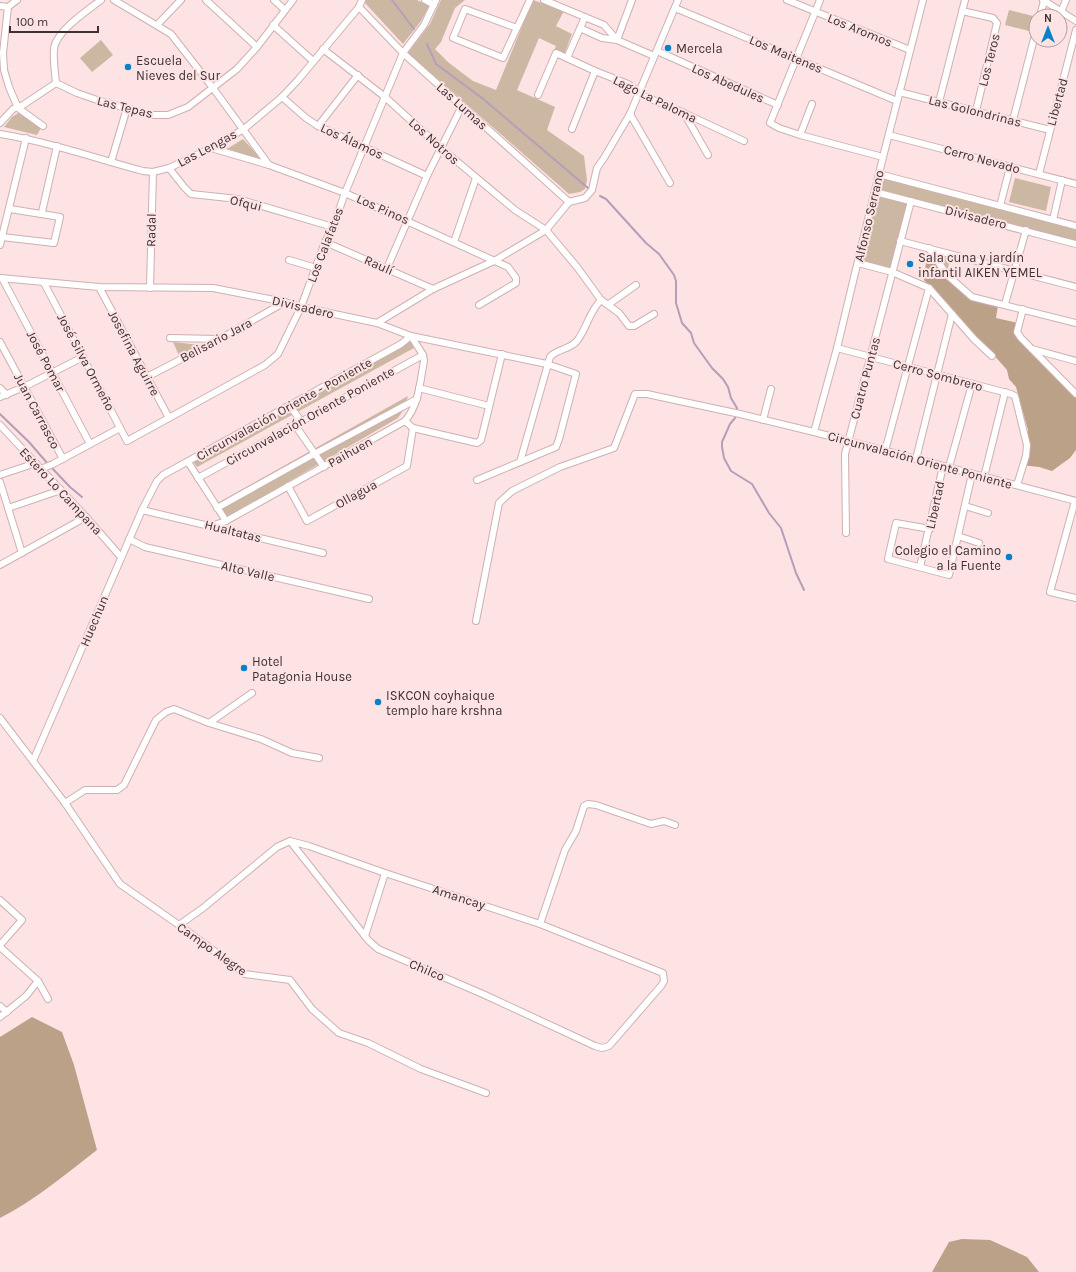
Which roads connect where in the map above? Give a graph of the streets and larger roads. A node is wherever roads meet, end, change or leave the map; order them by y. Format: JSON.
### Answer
{"nodes":[{"id":1,"x":17,"y":0,"type":"edge"},
{"id":2,"x":101,"y":0,"type":"edge"},
{"id":3,"x":114,"y":0,"type":"edge"},
{"id":4,"x":181,"y":0,"type":"edge"},
{"id":5,"x":206,"y":0,"type":"edge"},
{"id":6,"x":274,"y":0,"type":"edge"},
{"id":7,"x":293,"y":0,"type":"edge"},
{"id":8,"x":362,"y":0,"type":"edge"},
{"id":9,"x":425,"y":0,"type":"edge"},
{"id":10,"x":530,"y":0,"type":"edge"},
{"id":11,"x":544,"y":0,"type":"edge"},
{"id":12,"x":632,"y":0,"type":"edge"},
{"id":13,"x":678,"y":0,"type":"edge"},
{"id":14,"x":787,"y":0,"type":"edge"},
{"id":15,"x":820,"y":0,"type":"edge"},
{"id":16,"x":923,"y":0,"type":"edge"},
{"id":17,"x":965,"y":0,"type":"edge"},
{"id":18,"x":1043,"y":0,"type":"edge"},
{"id":19,"x":435,"y":3,"type":"edge"},
{"id":20,"x":0,"y":6,"type":"edge"},
{"id":21,"x":359,"y":6,"type":"junction"},
{"id":22,"x":8,"y":7,"type":"junction"},
{"id":23,"x":675,"y":8,"type":"junction"},
{"id":24,"x":1055,"y":8,"type":"edge"},
{"id":25,"x":285,"y":10,"type":"junction"},
{"id":26,"x":962,"y":11,"type":"junction"},
{"id":27,"x":815,"y":12,"type":"junction"},
{"id":28,"x":585,"y":17,"type":"junction"},
{"id":29,"x":157,"y":25,"type":"junction"},
{"id":30,"x":274,"y":25,"type":"junction"},
{"id":31,"x":517,"y":28,"type":"junction"},
{"id":32,"x":580,"y":28,"type":"junction"},
{"id":33,"x":1076,"y":30,"type":"edge"},
{"id":34,"x":617,"y":40,"type":"junction"},
{"id":35,"x":257,"y":47,"type":"junction"},
{"id":36,"x":1032,"y":48,"type":"edge"},
{"id":37,"x":324,"y":49,"type":"junction"},
{"id":38,"x":910,"y":50,"type":"junction"},
{"id":39,"x":403,"y":53,"type":"junction"},
{"id":40,"x":656,"y":54,"type":"junction"},
{"id":41,"x":567,"y":58,"type":"junction"},
{"id":42,"x":797,"y":58,"type":"junction"},
{"id":43,"x":313,"y":61,"type":"junction"},
{"id":44,"x":595,"y":71,"type":"junction"},
{"id":45,"x":358,"y":75,"type":"junction"},
{"id":46,"x":56,"y":83,"type":"junction"},
{"id":47,"x":213,"y":88,"type":"junction"},
{"id":48,"x":639,"y":92,"type":"junction"},
{"id":49,"x":900,"y":92,"type":"junction"},
{"id":50,"x":538,"y":95,"type":"dead end"},
{"id":51,"x":282,"y":97,"type":"junction"},
{"id":52,"x":385,"y":97,"type":"junction"},
{"id":53,"x":897,"y":101,"type":"junction"},
{"id":54,"x":939,"y":102,"type":"junction"},
{"id":55,"x":812,"y":104,"type":"dead end"},
{"id":56,"x":778,"y":105,"type":"junction"},
{"id":57,"x":462,"y":106,"type":"junction"},
{"id":58,"x":18,"y":108,"type":"junction"},
{"id":59,"x":127,"y":108,"type":"junction"},
{"id":60,"x":976,"y":111,"type":"junction"},
{"id":61,"x":684,"y":113,"type":"junction"},
{"id":62,"x":630,"y":114,"type":"junction"},
{"id":63,"x":1013,"y":120,"type":"junction"},
{"id":64,"x":0,"y":123,"type":"edge"},
{"id":65,"x":43,"y":126,"type":"dead end"},
{"id":66,"x":318,"y":126,"type":"junction"},
{"id":67,"x":244,"y":129,"type":"junction"},
{"id":68,"x":572,"y":129,"type":"dead end"},
{"id":69,"x":1050,"y":130,"type":"junction"},
{"id":70,"x":0,"y":134,"type":"edge"},
{"id":71,"x":800,"y":135,"type":"junction"},
{"id":72,"x":889,"y":135,"type":"junction"},
{"id":73,"x":26,"y":138,"type":"junction"},
{"id":74,"x":744,"y":140,"type":"dead end"},
{"id":75,"x":57,"y":146,"type":"junction"},
{"id":76,"x":364,"y":147,"type":"junction"},
{"id":77,"x":211,"y":148,"type":"junction"},
{"id":78,"x":441,"y":148,"type":"junction"},
{"id":79,"x":708,"y":155,"type":"dead end"},
{"id":80,"x":883,"y":157,"type":"junction"},
{"id":81,"x":111,"y":162,"type":"junction"},
{"id":82,"x":269,"y":165,"type":"junction"},
{"id":83,"x":1010,"y":166,"type":"junction"},
{"id":84,"x":169,"y":168,"type":"junction"},
{"id":85,"x":152,"y":172,"type":"junction"},
{"id":86,"x":879,"y":174,"type":"junction"},
{"id":87,"x":1039,"y":174,"type":"junction"},
{"id":88,"x":427,"y":176,"type":"junction"},
{"id":89,"x":476,"y":178,"type":"junction"},
{"id":90,"x":1062,"y":180,"type":"junction"},
{"id":91,"x":670,"y":183,"type":"dead end"},
{"id":92,"x":1076,"y":184,"type":"edge"},
{"id":93,"x":345,"y":192,"type":"junction"},
{"id":94,"x":875,"y":192,"type":"junction"},
{"id":95,"x":911,"y":201,"type":"junction"},
{"id":96,"x":569,"y":202,"type":"junction"},
{"id":97,"x":1000,"y":206,"type":"junction"},
{"id":98,"x":10,"y":209,"type":"junction"},
{"id":99,"x":42,"y":212,"type":"dead end"},
{"id":100,"x":1053,"y":220,"type":"junction"},
{"id":101,"x":408,"y":221,"type":"junction"},
{"id":102,"x":1076,"y":226,"type":"edge"},
{"id":103,"x":333,"y":227,"type":"junction"},
{"id":104,"x":546,"y":230,"type":"junction"},
{"id":105,"x":1026,"y":230,"type":"junction"},
{"id":106,"x":2,"y":237,"type":"junction"},
{"id":107,"x":900,"y":241,"type":"junction"},
{"id":108,"x":325,"y":242,"type":"junction"},
{"id":109,"x":454,"y":242,"type":"junction"},
{"id":110,"x":1076,"y":244,"type":"edge"},
{"id":111,"x":0,"y":245,"type":"edge"},
{"id":112,"x":929,"y":248,"type":"junction"},
{"id":113,"x":290,"y":260,"type":"dead end"},
{"id":114,"x":494,"y":261,"type":"junction"},
{"id":115,"x":858,"y":263,"type":"junction"},
{"id":116,"x":316,"y":268,"type":"junction"},
{"id":117,"x":387,"y":268,"type":"junction"},
{"id":118,"x":1014,"y":271,"type":"junction"},
{"id":119,"x":892,"y":272,"type":"junction"},
{"id":120,"x":1,"y":278,"type":"edge"},
{"id":121,"x":44,"y":283,"type":"junction"},
{"id":122,"x":636,"y":286,"type":"dead end"},
{"id":123,"x":99,"y":287,"type":"junction"},
{"id":124,"x":1076,"y":287,"type":"edge"},
{"id":125,"x":150,"y":288,"type":"junction"},
{"id":126,"x":929,"y":288,"type":"junction"},
{"id":127,"x":432,"y":289,"type":"junction"},
{"id":128,"x":601,"y":300,"type":"junction"},
{"id":129,"x":285,"y":302,"type":"junction"},
{"id":130,"x":609,"y":304,"type":"junction"},
{"id":131,"x":1005,"y":304,"type":"junction"},
{"id":132,"x":479,"y":305,"type":"dead end"},
{"id":133,"x":300,"y":307,"type":"junction"},
{"id":134,"x":1023,"y":309,"type":"junction"},
{"id":135,"x":654,"y":314,"type":"dead end"},
{"id":136,"x":952,"y":314,"type":"junction"},
{"id":137,"x":377,"y":323,"type":"junction"},
{"id":138,"x":1076,"y":323,"type":"edge"},
{"id":139,"x":411,"y":336,"type":"junction"},
{"id":140,"x":170,"y":338,"type":"dead end"},
{"id":141,"x":220,"y":339,"type":"junction"},
{"id":142,"x":0,"y":342,"type":"edge"},
{"id":143,"x":836,"y":348,"type":"junction"},
{"id":144,"x":1030,"y":349,"type":"junction"},
{"id":145,"x":502,"y":354,"type":"junction"},
{"id":146,"x":423,"y":355,"type":"junction"},
{"id":147,"x":992,"y":356,"type":"dead end"},
{"id":148,"x":84,"y":357,"type":"junction"},
{"id":149,"x":871,"y":357,"type":"junction"},
{"id":150,"x":1076,"y":361,"type":"edge"},
{"id":151,"x":547,"y":364,"type":"junction"},
{"id":152,"x":908,"y":367,"type":"junction"},
{"id":153,"x":52,"y":373,"type":"junction"},
{"id":154,"x":938,"y":375,"type":"junction"},
{"id":155,"x":147,"y":377,"type":"junction"},
{"id":156,"x":972,"y":384,"type":"junction"},
{"id":157,"x":24,"y":387,"type":"junction"},
{"id":158,"x":0,"y":388,"type":"edge"},
{"id":159,"x":419,"y":388,"type":"junction"},
{"id":160,"x":771,"y":389,"type":"dead end"},
{"id":161,"x":1005,"y":392,"type":"junction"},
{"id":162,"x":1076,"y":394,"type":"edge"},
{"id":163,"x":3,"y":396,"type":"edge"},
{"id":164,"x":417,"y":399,"type":"junction"},
{"id":165,"x":290,"y":406,"type":"junction"},
{"id":166,"x":489,"y":406,"type":"junction"},
{"id":167,"x":169,"y":418,"type":"junction"},
{"id":168,"x":763,"y":420,"type":"junction"},
{"id":169,"x":301,"y":421,"type":"junction"},
{"id":170,"x":405,"y":421,"type":"junction"},
{"id":171,"x":295,"y":425,"type":"junction"},
{"id":172,"x":1,"y":427,"type":"edge"},
{"id":173,"x":120,"y":428,"type":"junction"},
{"id":174,"x":413,"y":428,"type":"junction"},
{"id":175,"x":814,"y":432,"type":"junction"},
{"id":176,"x":127,"y":440,"type":"joint"},
{"id":177,"x":848,"y":441,"type":"junction"},
{"id":178,"x":90,"y":444,"type":"junction"},
{"id":179,"x":885,"y":451,"type":"junction"},
{"id":180,"x":314,"y":454,"type":"junction"},
{"id":181,"x":63,"y":459,"type":"junction"},
{"id":182,"x":916,"y":459,"type":"junction"},
{"id":183,"x":188,"y":462,"type":"junction"},
{"id":184,"x":520,"y":462,"type":"junction"},
{"id":185,"x":36,"y":463,"type":"junction"},
{"id":186,"x":324,"y":467,"type":"junction"},
{"id":187,"x":946,"y":467,"type":"junction"},
{"id":188,"x":43,"y":468,"type":"junction"},
{"id":189,"x":972,"y":474,"type":"junction"},
{"id":190,"x":0,"y":475,"type":"edge"},
{"id":191,"x":984,"y":477,"type":"junction"},
{"id":192,"x":198,"y":478,"type":"junction"},
{"id":193,"x":477,"y":480,"type":"dead end"},
{"id":194,"x":157,"y":481,"type":"joint"},
{"id":195,"x":0,"y":482,"type":"edge"},
{"id":196,"x":1017,"y":485,"type":"junction"},
{"id":197,"x":288,"y":486,"type":"junction"},
{"id":198,"x":61,"y":490,"type":"junction"},
{"id":199,"x":1075,"y":501,"type":"edge"},
{"id":200,"x":964,"y":506,"type":"junction"},
{"id":201,"x":8,"y":508,"type":"junction"},
{"id":202,"x":217,"y":508,"type":"junction"},
{"id":203,"x":142,"y":510,"type":"junction"},
{"id":204,"x":988,"y":513,"type":"dead end"},
{"id":205,"x":86,"y":518,"type":"junction"},
{"id":206,"x":226,"y":521,"type":"junction"},
{"id":207,"x":211,"y":526,"type":"junction"},
{"id":208,"x":930,"y":529,"type":"junction"},
{"id":209,"x":846,"y":533,"type":"dead end"},
{"id":210,"x":958,"y":536,"type":"junction"},
{"id":211,"x":129,"y":539,"type":"junction"},
{"id":212,"x":979,"y":543,"type":"dead end"},
{"id":213,"x":22,"y":553,"type":"junction"},
{"id":214,"x":323,"y":553,"type":"dead end"},
{"id":215,"x":121,"y":557,"type":"junction"},
{"id":216,"x":0,"y":566,"type":"edge"},
{"id":217,"x":920,"y":567,"type":"junction"},
{"id":218,"x":1076,"y":598,"type":"edge"},
{"id":219,"x":369,"y":599,"type":"dead end"},
{"id":220,"x":476,"y":621,"type":"dead end"},
{"id":221,"x":252,"y":693,"type":"dead end"},
{"id":222,"x":0,"y":718,"type":"edge"},
{"id":223,"x":209,"y":722,"type":"junction"},
{"id":224,"x":319,"y":758,"type":"dead end"},
{"id":225,"x":33,"y":762,"type":"junction"},
{"id":226,"x":65,"y":803,"type":"junction"},
{"id":227,"x":675,"y":825,"type":"dead end"},
{"id":228,"x":290,"y":841,"type":"junction"},
{"id":229,"x":385,"y":873,"type":"junction"},
{"id":230,"x":0,"y":900,"type":"edge"},
{"id":231,"x":540,"y":924,"type":"junction"},
{"id":232,"x":179,"y":925,"type":"junction"},
{"id":233,"x":365,"y":936,"type":"junction"},
{"id":234,"x":0,"y":946,"type":"edge"},
{"id":235,"x":38,"y":981,"type":"junction"},
{"id":236,"x":48,"y":999,"type":"dead end"},
{"id":237,"x":0,"y":1006,"type":"edge"},
{"id":238,"x":7,"y":1012,"type":"junction"},
{"id":239,"x":0,"y":1017,"type":"edge"},
{"id":240,"x":602,"y":1048,"type":"joint"},
{"id":241,"x":486,"y":1093,"type":"dead end"}],
"edges":[{"from":1,"to":22,"type":"street"},
{"from":2,"to":46,"type":"street"},
{"from":3,"to":29,"type":"street"},
{"from":4,"to":29,"type":"street"},
{"from":5,"to":35,"type":"street"},
{"from":6,"to":25,"type":"street"},
{"from":7,"to":25,"type":"street","name":"Las Tepas"},
{"from":8,"to":21,"type":"street","name":"Las Lengas"},
{"from":9,"to":19,"type":"street"},
{"from":10,"to":31,"type":"street"},
{"from":11,"to":28,"type":"street"},
{"from":12,"to":34,"type":"street"},
{"from":13,"to":23,"type":"street"},
{"from":14,"to":27,"type":"street","name":"Los Aromos"},
{"from":15,"to":27,"type":"street"},
{"from":16,"to":38,"type":"street","name":"Alfonso Serrano"},
{"from":17,"to":26,"type":"street"},
{"from":18,"to":24,"type":"street"},
{"from":19,"to":39,"type":"street","name":"Los Calafates"},
{"from":20,"to":22,"type":"street"},
{"from":21,"to":37,"type":"street","name":"Las Lengas"},
{"from":21,"to":39,"type":"street","name":"Las Lumas"},
{"from":22,"to":58,"type":"street"},
{"from":23,"to":40,"type":"street"},
{"from":23,"to":42,"type":"street","name":"Los Maitenes"},
{"from":25,"to":30,"type":"street","name":"Las Tepas"},
{"from":26,"to":54,"type":"street"},
{"from":26,"to":60,"type":"street","name":"Los Teros"},
{"from":27,"to":38,"type":"street","name":"Los Aromos"},
{"from":27,"to":42,"type":"street"},
{"from":28,"to":32,"type":"street"},
{"from":28,"to":34,"type":"street"},
{"from":29,"to":47,"type":"street"},
{"from":30,"to":35,"type":"street","name":"Las Tepas"},
{"from":30,"to":43,"type":"street"},
{"from":31,"to":31,"type":"street"},
{"from":32,"to":34,"type":"street"},
{"from":32,"to":41,"type":"street"},
{"from":33,"to":69,"type":"street","name":"Libertad"},
{"from":34,"to":40,"type":"street"},
{"from":35,"to":47,"type":"street","name":"Las Tepas"},
{"from":36,"to":63,"type":"street"},
{"from":37,"to":43,"type":"street","name":"Las Lengas"},
{"from":37,"to":45,"type":"street","name":"Los Notros"},
{"from":38,"to":49,"type":"street","name":"Alfonso Serrano"},
{"from":39,"to":52,"type":"street","name":"Los Calafates"},
{"from":39,"to":57,"type":"street","name":"Las Lumas"},
{"from":40,"to":48,"type":"street"},
{"from":40,"to":56,"type":"street","name":"Los Abedules"},
{"from":41,"to":44,"type":"street","name":"Lago La Paloma"},
{"from":41,"to":50,"type":"street"},
{"from":42,"to":53,"type":"street","name":"Los Maitenes"},
{"from":42,"to":56,"type":"street"},
{"from":43,"to":51,"type":"street","name":"Las Lengas"},
{"from":44,"to":48,"type":"street","name":"Lago La Paloma"},
{"from":44,"to":68,"type":"street"},
{"from":45,"to":52,"type":"street","name":"Los Notros"},
{"from":45,"to":66,"type":"street"},
{"from":46,"to":58,"type":"street"},
{"from":46,"to":59,"type":"street","name":"Las Tepas"},
{"from":47,"to":59,"type":"street","name":"Las Tepas"},
{"from":47,"to":67,"type":"street"},
{"from":48,"to":61,"type":"street","name":"Lago La Paloma"},
{"from":48,"to":62,"type":"street"},
{"from":49,"to":53,"type":"street","name":"Alfonso Serrano"},
{"from":49,"to":54,"type":"street","name":"Las Golondrinas"},
{"from":51,"to":66,"type":"street","name":"Los Álamos"},
{"from":51,"to":67,"type":"street","name":"Las Lengas"},
{"from":52,"to":76,"type":"street","name":"Los Calafates"},
{"from":52,"to":78,"type":"street","name":"Los Notros"},
{"from":53,"to":72,"type":"street","name":"Alfonso Serrano"},
{"from":54,"to":60,"type":"street","name":"Las Golondrinas"},
{"from":55,"to":71,"type":"street"},
{"from":56,"to":71,"type":"street"},
{"from":57,"to":78,"type":"street"},
{"from":57,"to":96,"type":"street","name":"Las Lumas"},
{"from":58,"to":64,"type":"street"},
{"from":58,"to":65,"type":"street"},
{"from":59,"to":81,"type":"street"},
{"from":60,"to":63,"type":"street","name":"Las Golondrinas"},
{"from":61,"to":74,"type":"street","name":"Lago La Paloma"},
{"from":61,"to":79,"type":"street"},
{"from":62,"to":91,"type":"street"},
{"from":62,"to":96,"type":"street"},
{"from":63,"to":69,"type":"street","name":"Las Golondrinas"},
{"from":66,"to":76,"type":"street","name":"Los Álamos"},
{"from":67,"to":77,"type":"street","name":"Las Lengas"},
{"from":67,"to":82,"type":"street"},
{"from":69,"to":87,"type":"street","name":"Libertad"},
{"from":70,"to":73,"type":"street","name":"Las Lengas"},
{"from":71,"to":80,"type":"street"},
{"from":72,"to":80,"type":"street","name":"Alfonso Serrano"},
{"from":72,"to":83,"type":"street","name":"Cerro Nevado"},
{"from":73,"to":75,"type":"street","name":"Las Lengas"},
{"from":73,"to":98,"type":"street"},
{"from":75,"to":81,"type":"street","name":"Las Lengas"},
{"from":75,"to":99,"type":"street"},
{"from":76,"to":88,"type":"street","name":"Los Álamos"},
{"from":76,"to":93,"type":"street","name":"Los Calafates"},
{"from":77,"to":82,"type":"street","name":"Los Pinos"},
{"from":77,"to":84,"type":"street","name":"Las Lengas"},
{"from":78,"to":88,"type":"street"},
{"from":78,"to":89,"type":"street","name":"Los Notros"},
{"from":80,"to":86,"type":"street","name":"Alfonso Serrano"},
{"from":81,"to":85,"type":"street","name":"Las Lengas"},
{"from":82,"to":93,"type":"street","name":"Los Pinos"},
{"from":83,"to":87,"type":"street","name":"Cerro Nevado"},
{"from":83,"to":97,"type":"street"},
{"from":84,"to":85,"type":"street","name":"Las Lengas"},
{"from":84,"to":103,"type":"street","name":"Ofqui"},
{"from":85,"to":125,"type":"street","name":"Radal"},
{"from":86,"to":94,"type":"street","name":"Alfonso Serrano"},
{"from":86,"to":97,"type":"street","name":"Divisadero"},
{"from":87,"to":90,"type":"street","name":"Cerro Nevado"},
{"from":88,"to":101,"type":"street"},
{"from":89,"to":104,"type":"street","name":"Los Notros"},
{"from":89,"to":109,"type":"street"},
{"from":90,"to":92,"type":"street","name":"Cerro Nevado"},
{"from":90,"to":100,"type":"street"},
{"from":93,"to":101,"type":"street","name":"Los Pinos"},
{"from":93,"to":103,"type":"street","name":"Los Calafates"},
{"from":94,"to":95,"type":"street","name":"Divisadero"},
{"from":94,"to":115,"type":"street","name":"Alfonso Serrano"},
{"from":95,"to":105,"type":"street","name":"Divisadero"},
{"from":95,"to":107,"type":"street","name":"Cuatro Puntas"},
{"from":96,"to":104,"type":"street"},
{"from":97,"to":100,"type":"street","name":"Divisadero"},
{"from":98,"to":106,"type":"street"},
{"from":98,"to":106,"type":"street"},
{"from":100,"to":102,"type":"street","name":"Divisadero"},
{"from":101,"to":109,"type":"street","name":"Los Pinos"},
{"from":101,"to":117,"type":"street"},
{"from":103,"to":108,"type":"street","name":"Los Calafates"},
{"from":104,"to":114,"type":"street"},
{"from":104,"to":128,"type":"street","name":"Los Notros"},
{"from":105,"to":110,"type":"street","name":"Divisadero"},
{"from":105,"to":118,"type":"street"},
{"from":106,"to":111,"type":"street"},
{"from":107,"to":112,"type":"street"},
{"from":107,"to":119,"type":"street","name":"Cuatro Puntas"},
{"from":108,"to":116,"type":"street","name":"Los Calafates"},
{"from":108,"to":117,"type":"street","name":"Raulí"},
{"from":109,"to":114,"type":"street","name":"Los Pinos"},
{"from":112,"to":118,"type":"street"},
{"from":112,"to":131,"type":"street"},
{"from":113,"to":116,"type":"street"},
{"from":114,"to":127,"type":"street"},
{"from":114,"to":132,"type":"street","name":"Los Pinos"},
{"from":115,"to":119,"type":"street"},
{"from":115,"to":143,"type":"street","name":"Alfonso Serrano"},
{"from":116,"to":133,"type":"street","name":"Los Calafates"},
{"from":117,"to":127,"type":"street","name":"Raulí"},
{"from":118,"to":124,"type":"street"},
{"from":118,"to":131,"type":"street"},
{"from":119,"to":126,"type":"street"},
{"from":119,"to":149,"type":"street","name":"Cuatro Puntas"},
{"from":120,"to":121,"type":"street","name":"Divisadero"},
{"from":120,"to":153,"type":"street","name":"José Pomar"},
{"from":121,"to":123,"type":"street","name":"Divisadero"},
{"from":121,"to":148,"type":"street","name":"José Silva Ormeño"},
{"from":122,"to":130,"type":"street"},
{"from":123,"to":125,"type":"street","name":"Divisadero"},
{"from":123,"to":155,"type":"street","name":"Josefina Aguirre"},
{"from":125,"to":129,"type":"street","name":"Divisadero"},
{"from":126,"to":136,"type":"street"},
{"from":126,"to":152,"type":"street"},
{"from":127,"to":137,"type":"street"},
{"from":128,"to":130,"type":"street"},
{"from":128,"to":151,"type":"street"},
{"from":129,"to":133,"type":"street","name":"Divisadero"},
{"from":129,"to":141,"type":"street","name":"Belisario Jara"},
{"from":130,"to":135,"type":"street"},
{"from":131,"to":134,"type":"street"},
{"from":133,"to":137,"type":"street","name":"Divisadero"},
{"from":133,"to":167,"type":"street","name":"Los Calafates"},
{"from":134,"to":138,"type":"street"},
{"from":134,"to":144,"type":"street"},
{"from":136,"to":147,"type":"street"},
{"from":136,"to":154,"type":"street"},
{"from":137,"to":139,"type":"street"},
{"from":139,"to":145,"type":"street"},
{"from":139,"to":146,"type":"street"},
{"from":139,"to":165,"type":"street","name":"Circunvalación Oriente - Poniente"},
{"from":140,"to":141,"type":"street"},
{"from":141,"to":155,"type":"street","name":"Belisario Jara"},
{"from":142,"to":157,"type":"street","name":"Juan Carrasco"},
{"from":143,"to":149,"type":"street","name":"Cerro Sombrero"},
{"from":143,"to":175,"type":"street","name":"Alfonso Serrano"},
{"from":144,"to":150,"type":"street"},
{"from":144,"to":162,"type":"street"},
{"from":145,"to":151,"type":"street"},
{"from":145,"to":166,"type":"street"},
{"from":146,"to":159,"type":"street","name":"Paihuen"},
{"from":146,"to":169,"type":"street","name":"Circunvalación Oriente Poniente"},
{"from":148,"to":153,"type":"street"},
{"from":148,"to":173,"type":"street","name":"José Silva Ormeño"},
{"from":149,"to":152,"type":"street","name":"Cerro Sombrero"},
{"from":149,"to":177,"type":"street","name":"Cuatro Puntas"},
{"from":151,"to":184,"type":"street"},
{"from":151,"to":184,"type":"street"},
{"from":152,"to":154,"type":"street","name":"Cerro Sombrero"},
{"from":152,"to":179,"type":"street"},
{"from":153,"to":157,"type":"street"},
{"from":153,"to":178,"type":"street","name":"José Pomar"},
{"from":154,"to":156,"type":"street","name":"Cerro Sombrero"},
{"from":154,"to":182,"type":"street"},
{"from":155,"to":167,"type":"street","name":"Josefina Aguirre"},
{"from":156,"to":161,"type":"street","name":"Cerro Sombrero"},
{"from":156,"to":187,"type":"street","name":"Libertad"},
{"from":157,"to":163,"type":"street"},
{"from":157,"to":181,"type":"street","name":"Juan Carrasco"},
{"from":158,"to":163,"type":"street"},
{"from":159,"to":164,"type":"street","name":"Paihuen"},
{"from":159,"to":166,"type":"street"},
{"from":160,"to":168,"type":"street"},
{"from":161,"to":191,"type":"street"},
{"from":161,"to":196,"type":"street","name":"Cerro Sombrero"},
{"from":164,"to":170,"type":"street","name":"Paihuen"},
{"from":164,"to":180,"type":"street"},
{"from":165,"to":169,"type":"street"},
{"from":165,"to":183,"type":"street","name":"Circunvalación Oriente - Poniente"},
{"from":166,"to":174,"type":"street"},
{"from":167,"to":176,"type":"street","name":"Los Calafates"},
{"from":168,"to":175,"type":"street","name":"Circunvalación Oriente Poniente"},
{"from":168,"to":220,"type":"street","name":"Circunvalación Oriente Poniente"},
{"from":169,"to":171,"type":"street","name":"Circunvalación Oriente Poniente"},
{"from":170,"to":174,"type":"street"},
{"from":170,"to":186,"type":"street","name":"Paihuen"},
{"from":171,"to":180,"type":"street"},
{"from":171,"to":192,"type":"street","name":"Circunvalación Oriente Poniente"},
{"from":172,"to":185,"type":"street","name":"Estero Lo Campana"},
{"from":173,"to":176,"type":"street","name":"José Silva Ormeño"},
{"from":173,"to":178,"type":"street"},
{"from":174,"to":197,"type":"street","name":"Ollagua"},
{"from":175,"to":177,"type":"street","name":"Circunvalación Oriente Poniente"},
{"from":177,"to":179,"type":"street","name":"Circunvalación Oriente Poniente"},
{"from":177,"to":209,"type":"street","name":"Cuatro Puntas"},
{"from":178,"to":181,"type":"street"},
{"from":179,"to":182,"type":"street","name":"Circunvalación Oriente Poniente"},
{"from":180,"to":186,"type":"street"},
{"from":180,"to":202,"type":"street"},
{"from":181,"to":188,"type":"street"},
{"from":182,"to":187,"type":"street","name":"Circunvalación Oriente Poniente"},
{"from":183,"to":192,"type":"street"},
{"from":183,"to":194,"type":"street","name":"Circunvalación Oriente - Poniente"},
{"from":184,"to":193,"type":"street"},
{"from":185,"to":188,"type":"street","name":"Estero Lo Campana"},
{"from":185,"to":190,"type":"street"},
{"from":186,"to":197,"type":"street","name":"Paihuen"},
{"from":187,"to":189,"type":"street","name":"Circunvalación Oriente Poniente"},
{"from":187,"to":208,"type":"street","name":"Libertad"},
{"from":188,"to":198,"type":"street","name":"Estero Lo Campana"},
{"from":189,"to":191,"type":"street","name":"Circunvalación Oriente Poniente"},
{"from":189,"to":200,"type":"street"},
{"from":191,"to":196,"type":"street","name":"Circunvalación Oriente Poniente"},
{"from":192,"to":202,"type":"street"},
{"from":194,"to":203,"type":"street","name":"Huechun"},
{"from":195,"to":201,"type":"street"},
{"from":196,"to":199,"type":"street","name":"Circunvalación Oriente Poniente"},
{"from":197,"to":206,"type":"street","name":"Paihuen"},
{"from":198,"to":201,"type":"street"},
{"from":198,"to":205,"type":"street","name":"Estero Lo Campana"},
{"from":199,"to":218,"type":"street"},
{"from":200,"to":204,"type":"street"},
{"from":200,"to":210,"type":"street"},
{"from":201,"to":213,"type":"street"},
{"from":202,"to":206,"type":"street"},
{"from":203,"to":207,"type":"street","name":"Hualtatas"},
{"from":203,"to":211,"type":"street","name":"Huechun"},
{"from":205,"to":213,"type":"street"},
{"from":205,"to":215,"type":"street","name":"Estero Lo Campana"},
{"from":206,"to":207,"type":"street","name":"Paihuen"},
{"from":207,"to":214,"type":"street","name":"Hualtatas"},
{"from":208,"to":217,"type":"street","name":"Libertad"},
{"from":208,"to":217,"type":"street"},
{"from":210,"to":212,"type":"street"},
{"from":210,"to":217,"type":"street"},
{"from":211,"to":215,"type":"street","name":"Huechun"},
{"from":211,"to":219,"type":"street","name":"Alto Valle"},
{"from":213,"to":216,"type":"street"},
{"from":215,"to":225,"type":"street","name":"Huechun"},
{"from":221,"to":223,"type":"street"},
{"from":222,"to":225,"type":"street","name":"Campo Alegre"},
{"from":223,"to":224,"type":"street"},
{"from":223,"to":226,"type":"street"},
{"from":225,"to":226,"type":"street","name":"Campo Alegre"},
{"from":226,"to":232,"type":"street","name":"Campo Alegre"},
{"from":227,"to":231,"type":"street"},
{"from":228,"to":229,"type":"street","name":"Amancay"},
{"from":228,"to":232,"type":"street"},
{"from":228,"to":233,"type":"street","name":"Chilco"},
{"from":229,"to":231,"type":"street","name":"Amancay"},
{"from":229,"to":233,"type":"street"},
{"from":230,"to":234,"type":"street"},
{"from":231,"to":240,"type":"street","name":"Amancay"},
{"from":232,"to":241,"type":"street","name":"Campo Alegre"},
{"from":233,"to":240,"type":"street","name":"Chilco"},
{"from":234,"to":235,"type":"street"},
{"from":235,"to":236,"type":"street"},
{"from":235,"to":238,"type":"street"},
{"from":237,"to":238,"type":"street"},
{"from":238,"to":239,"type":"street"}]}
